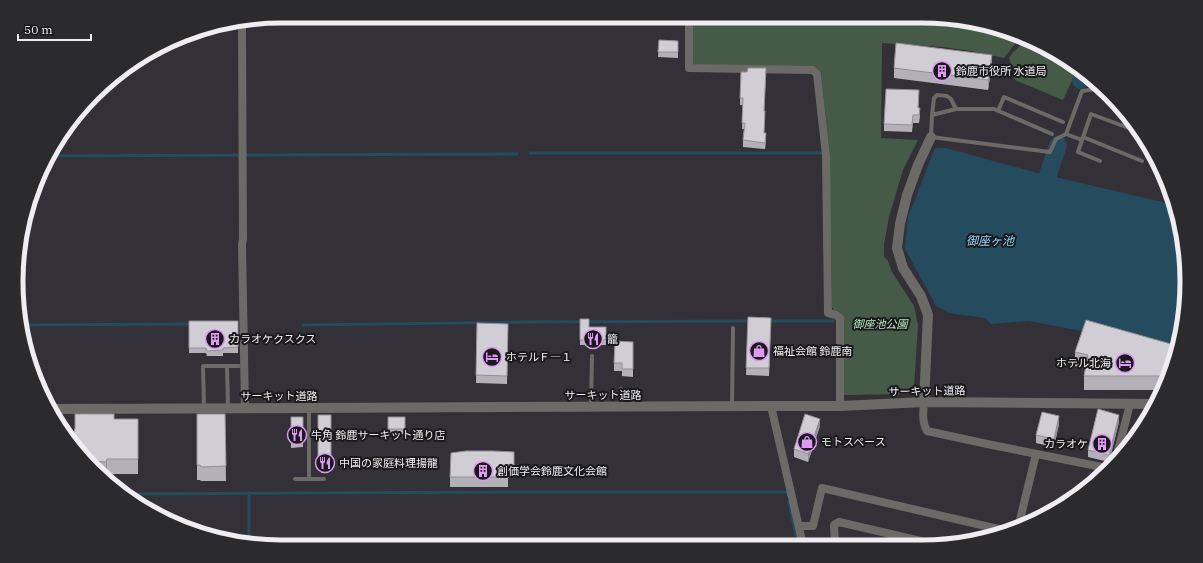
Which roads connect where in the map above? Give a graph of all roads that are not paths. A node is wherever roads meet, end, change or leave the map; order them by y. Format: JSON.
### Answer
{"nodes":[{"id":1,"x":689,"y":23,"type":"edge"},
{"id":2,"x":242,"y":26,"type":"edge"},
{"id":3,"x":1095,"y":90,"type":"edge"},
{"id":4,"x":956,"y":108,"type":"junction"},
{"id":5,"x":998,"y":111,"type":"junction"},
{"id":6,"x":932,"y":114,"type":"junction"},
{"id":7,"x":1063,"y":122,"type":"dead end"},
{"id":8,"x":1130,"y":128,"type":"edge"},
{"id":9,"x":1052,"y":134,"type":"dead end"},
{"id":10,"x":1066,"y":134,"type":"junction"},
{"id":11,"x":931,"y":137,"type":"junction"},
{"id":12,"x":1083,"y":138,"type":"junction"},
{"id":13,"x":1142,"y":160,"type":"dead end"},
{"id":14,"x":1100,"y":161,"type":"dead end"},
{"id":15,"x":733,"y":328,"type":"dead end"},
{"id":16,"x":592,"y":356,"type":"dead end"},
{"id":17,"x":228,"y":366,"type":"junction"},
{"id":18,"x":239,"y":366,"type":"dead end"},
{"id":19,"x":621,"y":389,"type":"dead end"},
{"id":20,"x":924,"y":402,"type":"junction"},
{"id":21,"x":1130,"y":404,"type":"junction"},
{"id":22,"x":1149,"y":404,"type":"edge"},
{"id":23,"x":732,"y":406,"type":"junction"},
{"id":24,"x":771,"y":406,"type":"junction"},
{"id":25,"x":840,"y":406,"type":"junction"},
{"id":26,"x":592,"y":407,"type":"junction"},
{"id":27,"x":620,"y":407,"type":"junction"},
{"id":28,"x":204,"y":408,"type":"junction"},
{"id":29,"x":228,"y":408,"type":"junction"},
{"id":30,"x":245,"y":408,"type":"junction"},
{"id":31,"x":309,"y":408,"type":"junction"},
{"id":32,"x":57,"y":409,"type":"edge"},
{"id":33,"x":1121,"y":442,"type":"junction"},
{"id":34,"x":1124,"y":443,"type":"edge"},
{"id":35,"x":1119,"y":448,"type":"edge"},
{"id":36,"x":1036,"y":454,"type":"junction"},
{"id":37,"x":1101,"y":467,"type":"edge"},
{"id":38,"x":295,"y":479,"type":"dead end"},
{"id":39,"x":309,"y":479,"type":"junction"},
{"id":40,"x":324,"y":479,"type":"dead end"},
{"id":41,"x":1020,"y":520,"type":"edge"},
{"id":42,"x":799,"y":526,"type":"junction"},
{"id":43,"x":997,"y":528,"type":"edge"},
{"id":44,"x":802,"y":540,"type":"edge"},
{"id":45,"x":835,"y":540,"type":"edge"},
{"id":46,"x":916,"y":540,"type":"edge"}],
"edges":[{"from":1,"to":25,"type":"street"},
{"from":2,"to":30,"type":"street"},
{"from":3,"to":10,"type":"lane"},
{"from":4,"to":5,"type":"lane"},
{"from":4,"to":6,"type":"lane"},
{"from":4,"to":6,"type":"lane"},
{"from":5,"to":7,"type":"lane"},
{"from":5,"to":9,"type":"lane"},
{"from":6,"to":11,"type":"lane"},
{"from":8,"to":12,"type":"lane"},
{"from":10,"to":11,"type":"lane"},
{"from":10,"to":12,"type":"lane"},
{"from":11,"to":20,"type":"street"},
{"from":12,"to":13,"type":"lane"},
{"from":12,"to":14,"type":"lane"},
{"from":15,"to":23,"type":"lane"},
{"from":16,"to":26,"type":"lane"},
{"from":17,"to":18,"type":"lane"},
{"from":17,"to":28,"type":"lane"},
{"from":17,"to":29,"type":"lane"},
{"from":19,"to":27,"type":"lane"},
{"from":20,"to":21,"type":"street","name":"サーキット道路"},
{"from":20,"to":25,"type":"street","name":"サーキット道路"},
{"from":20,"to":36,"type":"street"},
{"from":21,"to":22,"type":"street","name":"サーキット道路"},
{"from":21,"to":33,"type":"street"},
{"from":23,"to":24,"type":"street","name":"サーキット道路"},
{"from":23,"to":27,"type":"street","name":"サーキット道路"},
{"from":24,"to":25,"type":"street","name":"サーキット道路"},
{"from":24,"to":42,"type":"street"},
{"from":26,"to":27,"type":"street","name":"サーキット道路"},
{"from":26,"to":31,"type":"street","name":"サーキット道路"},
{"from":28,"to":29,"type":"street","name":"サーキット道路"},
{"from":28,"to":32,"type":"street","name":"サーキット道路"},
{"from":29,"to":30,"type":"street","name":"サーキット道路"},
{"from":30,"to":31,"type":"street","name":"サーキット道路"},
{"from":31,"to":39,"type":"lane"},
{"from":33,"to":34,"type":"lane"},
{"from":33,"to":35,"type":"street"},
{"from":36,"to":37,"type":"street"},
{"from":36,"to":41,"type":"street"},
{"from":38,"to":39,"type":"lane"},
{"from":39,"to":40,"type":"lane"},
{"from":42,"to":43,"type":"street"},
{"from":42,"to":44,"type":"street"},
{"from":45,"to":46,"type":"street"}]}
